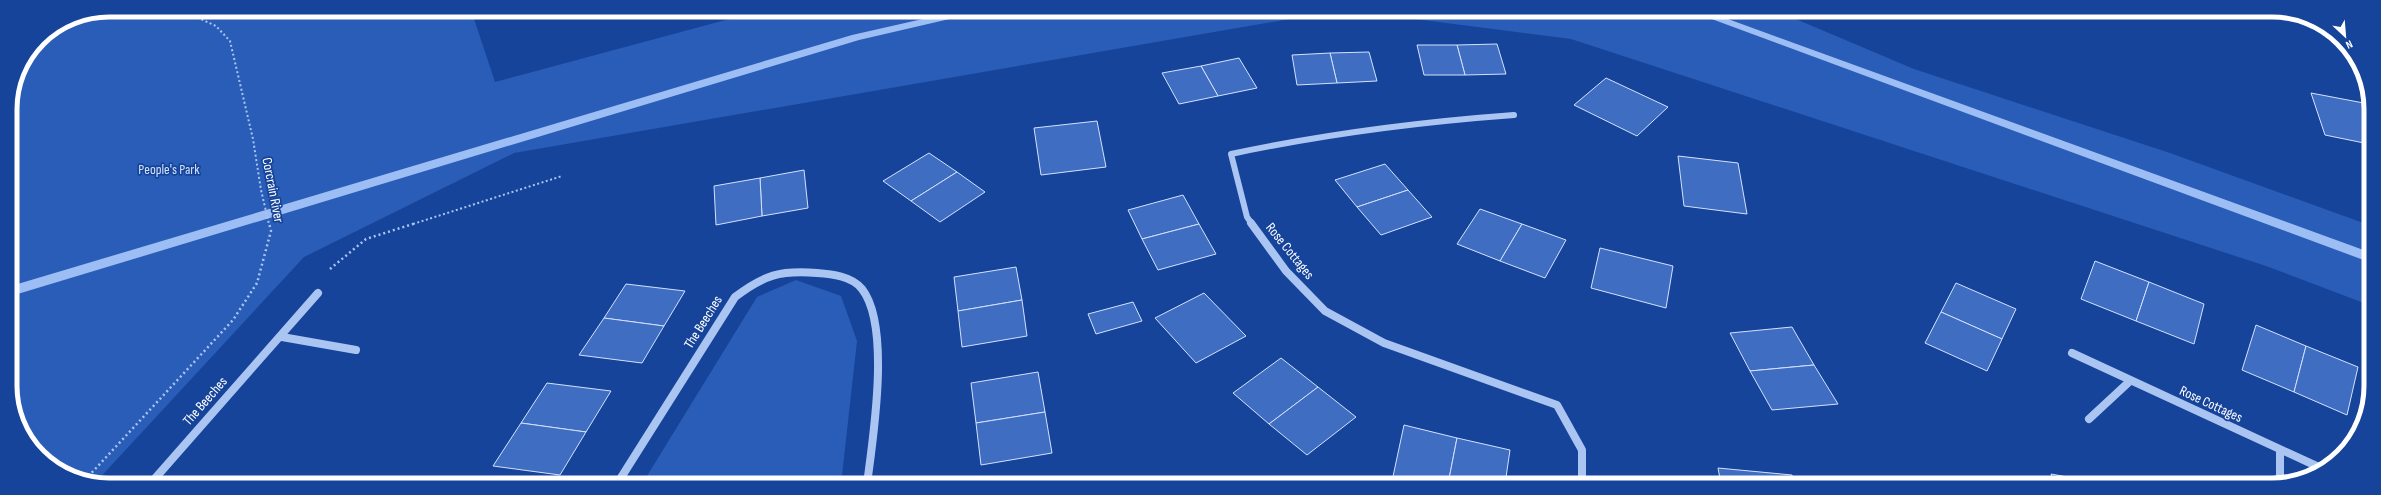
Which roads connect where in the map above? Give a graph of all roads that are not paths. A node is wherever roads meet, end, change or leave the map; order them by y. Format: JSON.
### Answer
{"nodes":[{"id":1,"x":1514,"y":115,"type":"dead end"},
{"id":2,"x":318,"y":293,"type":"road end"},
{"id":3,"x":282,"y":337,"type":"junction"},
{"id":4,"x":356,"y":350,"type":"dead end"},
{"id":5,"x":2072,"y":353,"type":"dead end"},
{"id":6,"x":2130,"y":381,"type":"junction"},
{"id":7,"x":2089,"y":419,"type":"dead end"},
{"id":8,"x":2280,"y":450,"type":"junction"},
{"id":9,"x":2316,"y":466,"type":"edge"},
{"id":10,"x":155,"y":478,"type":"edge"},
{"id":11,"x":621,"y":478,"type":"edge"},
{"id":12,"x":868,"y":478,"type":"edge"},
{"id":13,"x":1582,"y":478,"type":"edge"},
{"id":14,"x":2280,"y":478,"type":"edge"}],
"edges":[{"from":1,"to":13,"type":"street","name":"Rose Cottages"},
{"from":2,"to":3,"type":"street","name":"The Beeches"},
{"from":3,"to":4,"type":"street"},
{"from":3,"to":10,"type":"street","name":"The Beeches"},
{"from":5,"to":6,"type":"street","name":"Rose Cottages"},
{"from":6,"to":7,"type":"street"},
{"from":6,"to":8,"type":"street","name":"Rose Cottages"},
{"from":8,"to":9,"type":"street","name":"Rose Cottages"},
{"from":8,"to":14,"type":"street"},
{"from":11,"to":12,"type":"street","name":"The Beeches"}]}
